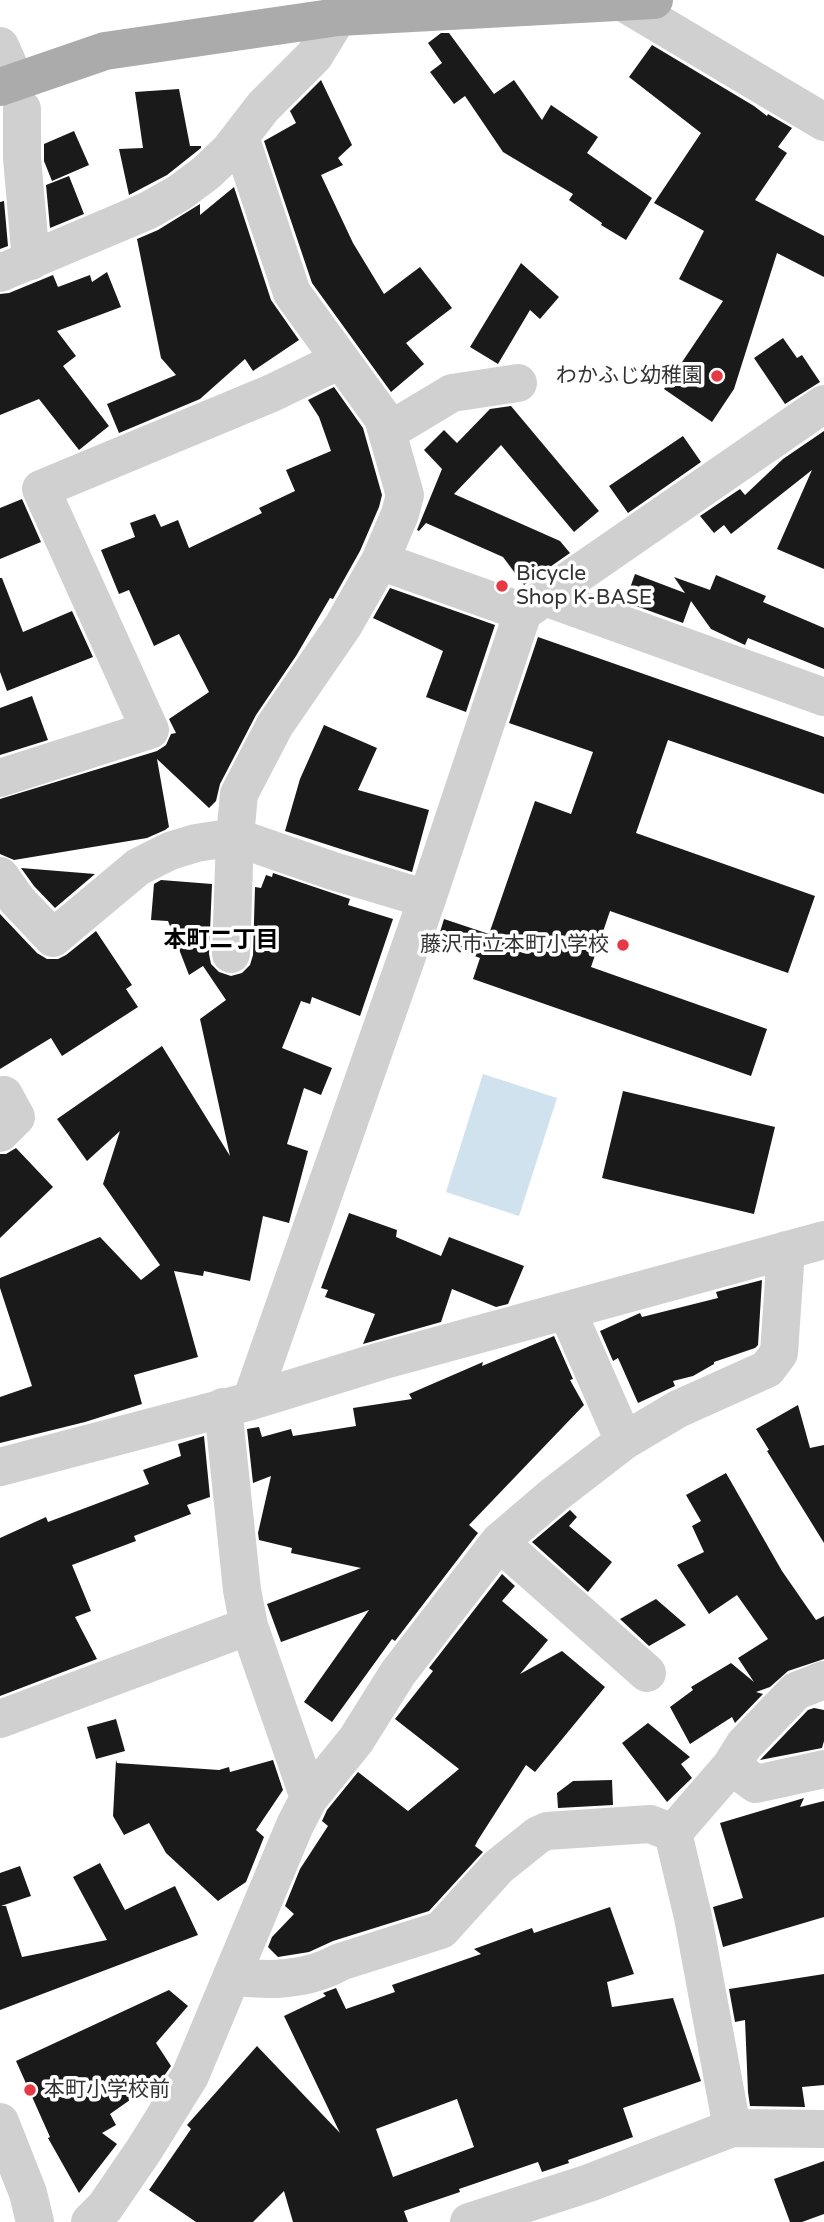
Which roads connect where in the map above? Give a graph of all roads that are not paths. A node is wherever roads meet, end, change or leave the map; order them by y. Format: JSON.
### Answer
{"nodes":[{"id":1,"x":631,"y":1,"type":"edge"},
{"id":2,"x":338,"y":17,"type":"junction"},
{"id":3,"x":0,"y":46,"type":"edge"},
{"id":4,"x":13,"y":93,"type":"edge"},
{"id":5,"x":824,"y":122,"type":"edge"},
{"id":6,"x":240,"y":137,"type":"junction"},
{"id":7,"x":15,"y":267,"type":"edge"},
{"id":8,"x":340,"y":360,"type":"junction"},
{"id":9,"x":518,"y":383,"type":"dead end"},
{"id":10,"x":824,"y":404,"type":"edge"},
{"id":11,"x":387,"y":432,"type":"junction"},
{"id":12,"x":380,"y":561,"type":"junction"},
{"id":13,"x":534,"y":605,"type":"junction"},
{"id":14,"x":824,"y":697,"type":"edge"},
{"id":15,"x":0,"y":778,"type":"edge"},
{"id":16,"x":235,"y":837,"type":"junction"},
{"id":17,"x":0,"y":876,"type":"edge"},
{"id":18,"x":427,"y":899,"type":"junction"},
{"id":19,"x":232,"y":954,"type":"dead end"},
{"id":20,"x":5,"y":1095,"type":"dead end"},
{"id":21,"x":0,"y":1133,"type":"edge"},
{"id":22,"x":824,"y":1240,"type":"edge"},
{"id":23,"x":786,"y":1250,"type":"junction"},
{"id":24,"x":567,"y":1311,"type":"junction"},
{"id":25,"x":237,"y":1404,"type":"junction"},
{"id":26,"x":624,"y":1441,"type":"junction"},
{"id":27,"x":0,"y":1467,"type":"edge"},
{"id":28,"x":499,"y":1542,"type":"junction"},
{"id":29,"x":249,"y":1626,"type":"junction"},
{"id":30,"x":647,"y":1673,"type":"dead end"},
{"id":31,"x":824,"y":1680,"type":"edge"},
{"id":32,"x":0,"y":1719,"type":"edge"},
{"id":33,"x":731,"y":1766,"type":"junction"},
{"id":34,"x":824,"y":1769,"type":"edge"},
{"id":35,"x":309,"y":1798,"type":"junction"},
{"id":36,"x":673,"y":1833,"type":"junction"},
{"id":37,"x":232,"y":1976,"type":"junction"},
{"id":38,"x":0,"y":2122,"type":"edge"},
{"id":39,"x":732,"y":2128,"type":"junction"},
{"id":40,"x":824,"y":2129,"type":"edge"},
{"id":41,"x":35,"y":2222,"type":"edge"},
{"id":42,"x":90,"y":2222,"type":"edge"},
{"id":43,"x":468,"y":2222,"type":"edge"}],
"edges":[{"from":1,"to":2,"type":"main road"},
{"from":1,"to":5,"type":"street"},
{"from":2,"to":4,"type":"main road"},
{"from":2,"to":6,"type":"street"},
{"from":3,"to":4,"type":"street"},
{"from":4,"to":7,"type":"street"},
{"from":6,"to":7,"type":"street"},
{"from":6,"to":8,"type":"street"},
{"from":8,"to":11,"type":"street"},
{"from":8,"to":15,"type":"street"},
{"from":9,"to":11,"type":"street"},
{"from":10,"to":13,"type":"street"},
{"from":11,"to":12,"type":"street"},
{"from":12,"to":13,"type":"street"},
{"from":12,"to":16,"type":"street"},
{"from":13,"to":14,"type":"street"},
{"from":13,"to":18,"type":"street"},
{"from":16,"to":17,"type":"street"},
{"from":16,"to":18,"type":"street"},
{"from":16,"to":19,"type":"street"},
{"from":18,"to":25,"type":"street"},
{"from":20,"to":21,"type":"street"},
{"from":22,"to":23,"type":"street"},
{"from":23,"to":24,"type":"street"},
{"from":23,"to":26,"type":"street"},
{"from":24,"to":25,"type":"street"},
{"from":24,"to":26,"type":"street"},
{"from":25,"to":27,"type":"street"},
{"from":25,"to":29,"type":"street"},
{"from":26,"to":28,"type":"street"},
{"from":28,"to":30,"type":"street"},
{"from":28,"to":35,"type":"street"},
{"from":29,"to":32,"type":"street"},
{"from":29,"to":35,"type":"street"},
{"from":31,"to":33,"type":"street"},
{"from":33,"to":34,"type":"street"},
{"from":33,"to":36,"type":"street"},
{"from":35,"to":37,"type":"street"},
{"from":36,"to":37,"type":"street"},
{"from":36,"to":39,"type":"street"},
{"from":37,"to":42,"type":"street"},
{"from":38,"to":41,"type":"street"},
{"from":39,"to":40,"type":"street"},
{"from":39,"to":43,"type":"street"}]}
